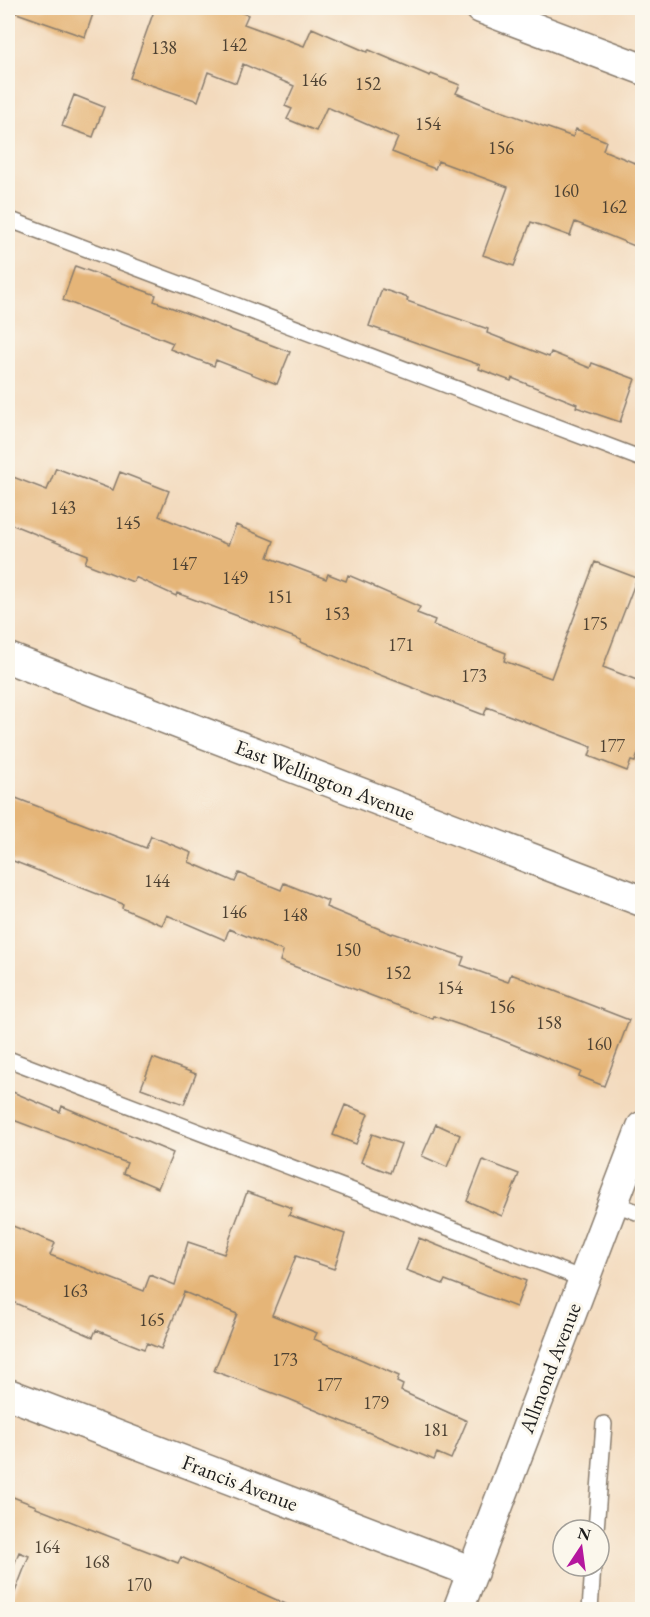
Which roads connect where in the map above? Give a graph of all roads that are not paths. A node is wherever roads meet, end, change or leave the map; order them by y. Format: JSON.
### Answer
{"nodes":[{"id":1,"x":481,"y":8,"type":"edge"},
{"id":2,"x":642,"y":69,"type":"edge"},
{"id":3,"x":8,"y":219,"type":"edge"},
{"id":4,"x":642,"y":459,"type":"edge"},
{"id":5,"x":8,"y":658,"type":"edge"},
{"id":6,"x":642,"y":901,"type":"edge"},
{"id":7,"x":8,"y":1059,"type":"edge"},
{"id":8,"x":642,"y":1126,"type":"edge"},
{"id":9,"x":613,"y":1203,"type":"junction"},
{"id":10,"x":642,"y":1214,"type":"edge"},
{"id":11,"x":583,"y":1279,"type":"junction"},
{"id":12,"x":8,"y":1394,"type":"edge"},
{"id":13,"x":604,"y":1424,"type":"dead end"},
{"id":14,"x":597,"y":1518,"type":"edge"},
{"id":15,"x":473,"y":1572,"type":"junction"},
{"id":16,"x":592,"y":1578,"type":"edge"},
{"id":17,"x":458,"y":1610,"type":"edge"},
{"id":18,"x":590,"y":1610,"type":"edge"}],
"edges":[{"from":1,"to":2,"type":"street"},
{"from":3,"to":4,"type":"lane"},
{"from":5,"to":6,"type":"street","name":"East Wellington Avenue"},
{"from":7,"to":11,"type":"lane"},
{"from":8,"to":9,"type":"street","name":"Allmond Avenue"},
{"from":9,"to":10,"type":"lane"},
{"from":9,"to":11,"type":"street","name":"Allmond Avenue"},
{"from":11,"to":15,"type":"street","name":"Allmond Avenue"},
{"from":12,"to":15,"type":"street","name":"Francis Avenue"},
{"from":13,"to":14,"type":"lane"},
{"from":15,"to":17,"type":"street","name":"Allmond Avenue"},
{"from":16,"to":18,"type":"lane"}]}
